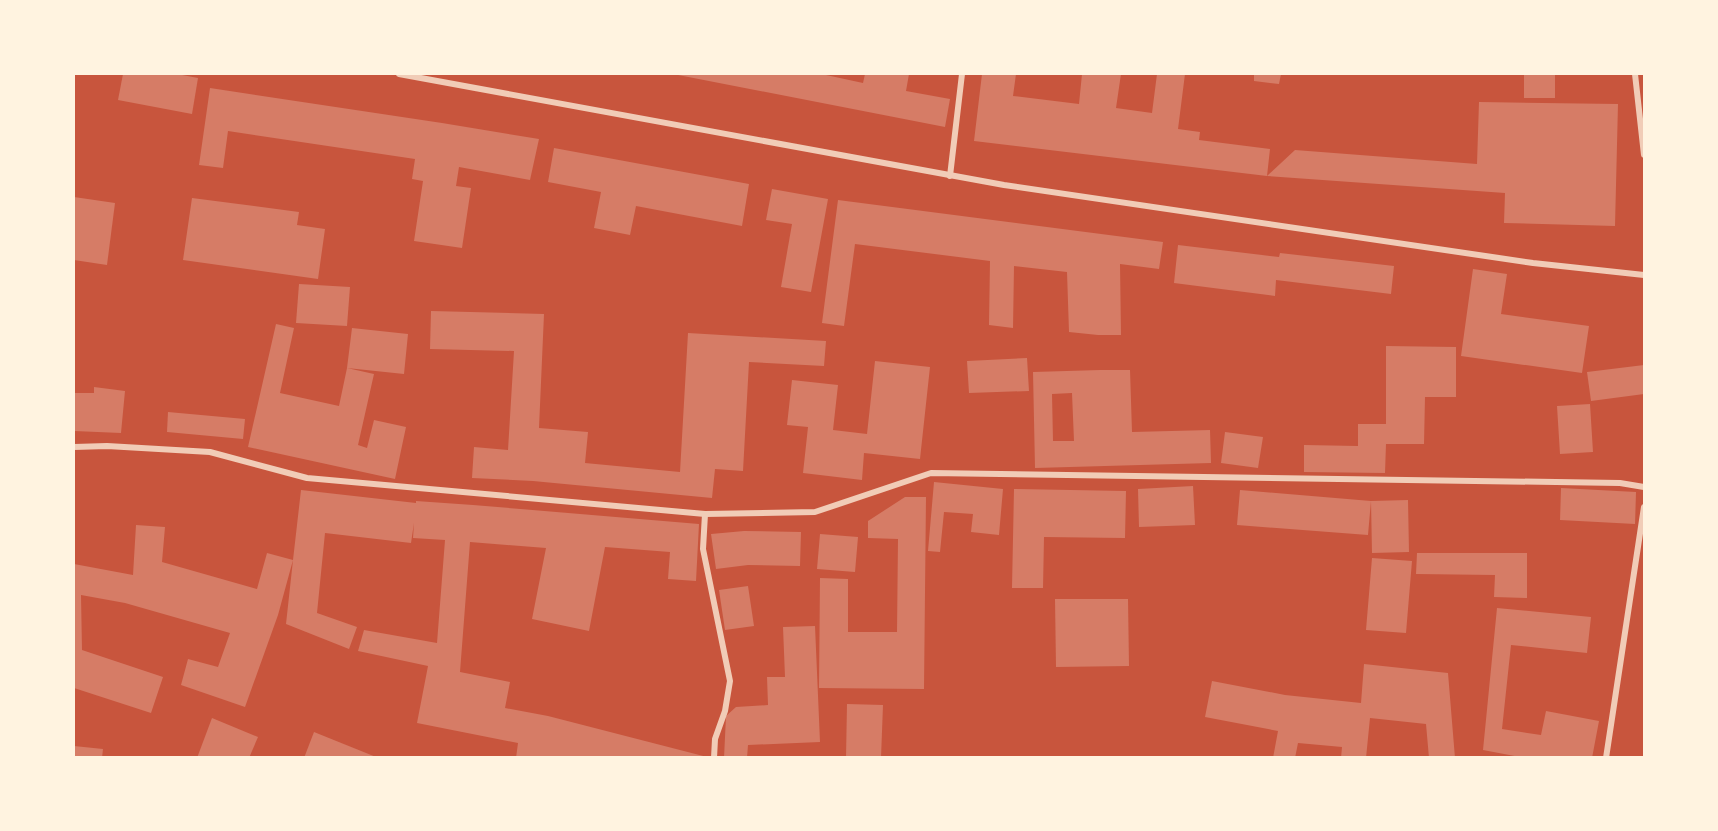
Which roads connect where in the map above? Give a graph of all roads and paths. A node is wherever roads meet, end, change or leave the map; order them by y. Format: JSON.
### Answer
{"nodes":[{"id":1,"x":399,"y":74,"type":"edge"},
{"id":2,"x":962,"y":74,"type":"edge"},
{"id":3,"x":1635,"y":74,"type":"edge"},
{"id":4,"x":1644,"y":155,"type":"edge"},
{"id":5,"x":950,"y":176,"type":"junction"},
{"id":6,"x":1644,"y":275,"type":"edge"},
{"id":7,"x":74,"y":447,"type":"edge"},
{"id":8,"x":1644,"y":487,"type":"edge"},
{"id":9,"x":1644,"y":507,"type":"edge"},
{"id":10,"x":705,"y":514,"type":"junction"},
{"id":11,"x":714,"y":758,"type":"edge"},
{"id":12,"x":1606,"y":758,"type":"edge"}],
"edges":[{"from":1,"to":5,"type":"street"},
{"from":2,"to":5,"type":"street"},
{"from":3,"to":4,"type":"street"},
{"from":5,"to":6,"type":"street"},
{"from":7,"to":10,"type":"street"},
{"from":8,"to":10,"type":"street"},
{"from":9,"to":12,"type":"street"},
{"from":10,"to":11,"type":"street"}]}
